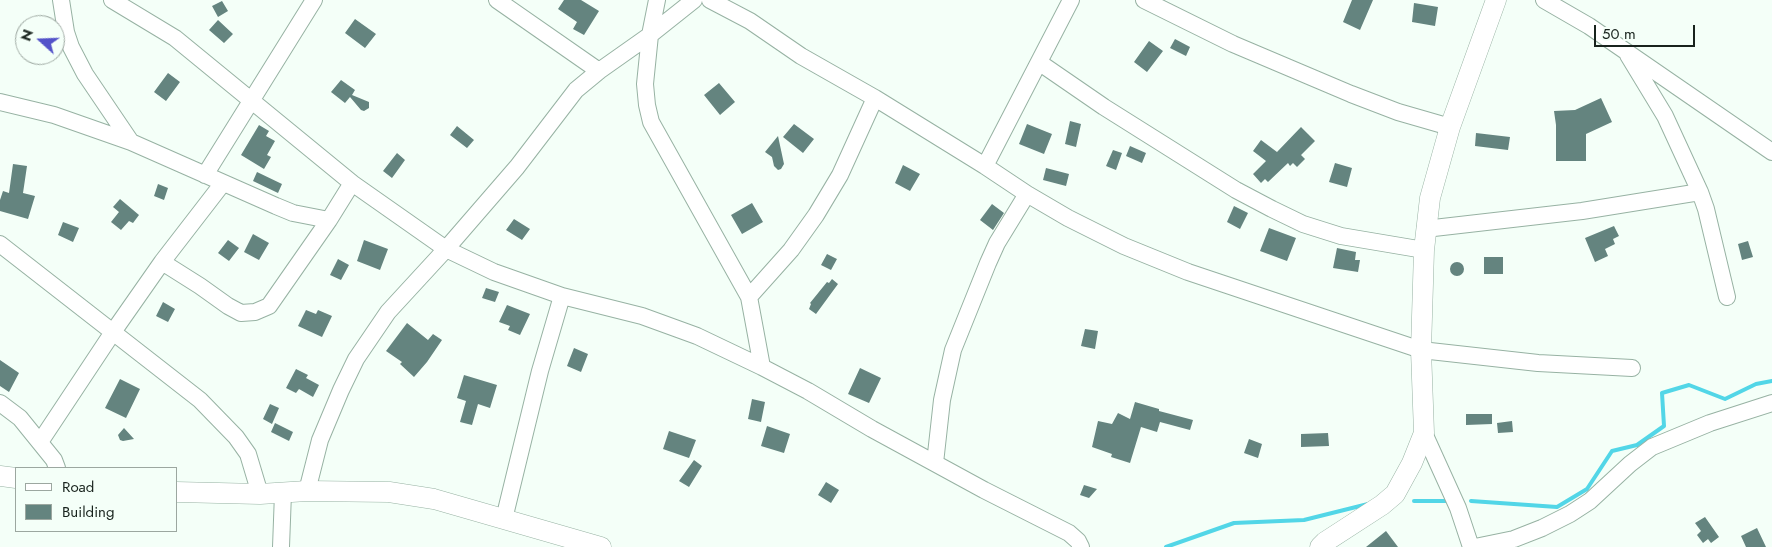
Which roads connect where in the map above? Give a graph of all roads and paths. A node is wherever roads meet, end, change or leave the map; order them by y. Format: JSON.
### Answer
{"nodes":[{"id":1,"x":61,"y":0,"type":"edge"},
{"id":2,"x":112,"y":0,"type":"edge"},
{"id":3,"x":314,"y":0,"type":"edge"},
{"id":4,"x":497,"y":0,"type":"edge"},
{"id":5,"x":657,"y":0,"type":"edge"},
{"id":6,"x":694,"y":0,"type":"edge"},
{"id":7,"x":710,"y":0,"type":"edge"},
{"id":8,"x":1071,"y":0,"type":"edge"},
{"id":9,"x":1144,"y":0,"type":"edge"},
{"id":10,"x":1496,"y":0,"type":"edge"},
{"id":11,"x":1544,"y":0,"type":"edge"},
{"id":12,"x":650,"y":35,"type":"junction"},
{"id":13,"x":1625,"y":51,"type":"junction"},
{"id":14,"x":1040,"y":63,"type":"junction"},
{"id":15,"x":599,"y":71,"type":"junction"},
{"id":16,"x":875,"y":98,"type":"junction"},
{"id":17,"x":250,"y":100,"type":"junction"},
{"id":18,"x":0,"y":102,"type":"edge"},
{"id":19,"x":1450,"y":126,"type":"junction"},
{"id":20,"x":131,"y":142,"type":"junction"},
{"id":21,"x":1772,"y":152,"type":"edge"},
{"id":22,"x":985,"y":166,"type":"junction"},
{"id":23,"x":205,"y":175,"type":"junction"},
{"id":24,"x":352,"y":183,"type":"junction"},
{"id":25,"x":222,"y":184,"type":"junction"},
{"id":26,"x":1700,"y":192,"type":"junction"},
{"id":27,"x":1027,"y":194,"type":"junction"},
{"id":28,"x":329,"y":220,"type":"junction"},
{"id":29,"x":1425,"y":229,"type":"junction"},
{"id":30,"x":0,"y":244,"type":"edge"},
{"id":31,"x":446,"y":249,"type":"junction"},
{"id":32,"x":1424,"y":250,"type":"junction"},
{"id":33,"x":162,"y":262,"type":"junction"},
{"id":34,"x":562,"y":296,"type":"junction"},
{"id":35,"x":749,"y":297,"type":"junction"},
{"id":36,"x":1727,"y":297,"type":"dead end"},
{"id":37,"x":112,"y":332,"type":"junction"},
{"id":38,"x":1421,"y":350,"type":"junction"},
{"id":39,"x":762,"y":367,"type":"junction"},
{"id":40,"x":1632,"y":368,"type":"dead end"},
{"id":41,"x":0,"y":403,"type":"edge"},
{"id":42,"x":1772,"y":403,"type":"edge"},
{"id":43,"x":1424,"y":433,"type":"junction"},
{"id":44,"x":40,"y":442,"type":"junction"},
{"id":45,"x":935,"y":463,"type":"junction"},
{"id":46,"x":57,"y":467,"type":"edge"},
{"id":47,"x":0,"y":476,"type":"edge"},
{"id":48,"x":15,"y":478,"type":"edge"},
{"id":49,"x":307,"y":490,"type":"junction"},
{"id":50,"x":178,"y":492,"type":"edge"},
{"id":51,"x":283,"y":493,"type":"junction"},
{"id":52,"x":260,"y":494,"type":"junction"},
{"id":53,"x":504,"y":519,"type":"junction"},
{"id":54,"x":281,"y":547,"type":"edge"},
{"id":55,"x":601,"y":547,"type":"edge"},
{"id":56,"x":1081,"y":547,"type":"edge"},
{"id":57,"x":1320,"y":547,"type":"edge"},
{"id":58,"x":1471,"y":547,"type":"edge"},
{"id":59,"x":1476,"y":547,"type":"edge"}],
"edges":[{"from":1,"to":20,"type":"street"},
{"from":2,"to":17,"type":"street"},
{"from":3,"to":17,"type":"street"},
{"from":4,"to":15,"type":"street"},
{"from":5,"to":12,"type":"street"},
{"from":6,"to":12,"type":"street"},
{"from":7,"to":16,"type":"street"},
{"from":8,"to":14,"type":"street"},
{"from":9,"to":19,"type":"street"},
{"from":10,"to":19,"type":"street"},
{"from":11,"to":13,"type":"street"},
{"from":12,"to":15,"type":"street"},
{"from":12,"to":35,"type":"street"},
{"from":13,"to":21,"type":"street"},
{"from":13,"to":26,"type":"street"},
{"from":14,"to":22,"type":"street"},
{"from":14,"to":32,"type":"street"},
{"from":15,"to":31,"type":"street"},
{"from":16,"to":22,"type":"street"},
{"from":16,"to":35,"type":"street"},
{"from":17,"to":23,"type":"street"},
{"from":17,"to":24,"type":"street"},
{"from":18,"to":20,"type":"street"},
{"from":19,"to":29,"type":"street"},
{"from":20,"to":23,"type":"street"},
{"from":22,"to":27,"type":"street"},
{"from":23,"to":25,"type":"street"},
{"from":24,"to":28,"type":"street"},
{"from":24,"to":31,"type":"street"},
{"from":25,"to":28,"type":"street"},
{"from":25,"to":33,"type":"street"},
{"from":26,"to":29,"type":"street"},
{"from":26,"to":36,"type":"street"},
{"from":27,"to":38,"type":"street"},
{"from":27,"to":45,"type":"street"},
{"from":28,"to":33,"type":"street"},
{"from":29,"to":32,"type":"street"},
{"from":30,"to":37,"type":"street"},
{"from":31,"to":34,"type":"street"},
{"from":31,"to":49,"type":"street"},
{"from":32,"to":38,"type":"street"},
{"from":33,"to":37,"type":"street"},
{"from":34,"to":39,"type":"street"},
{"from":34,"to":53,"type":"street"},
{"from":35,"to":39,"type":"street"},
{"from":37,"to":44,"type":"street"},
{"from":37,"to":52,"type":"street"},
{"from":38,"to":40,"type":"street"},
{"from":38,"to":43,"type":"street"},
{"from":39,"to":45,"type":"street"},
{"from":41,"to":44,"type":"street"},
{"from":42,"to":59,"type":"street"},
{"from":43,"to":57,"type":"street"},
{"from":43,"to":58,"type":"street"},
{"from":44,"to":46,"type":"street"},
{"from":45,"to":56,"type":"street"},
{"from":47,"to":48,"type":"street"},
{"from":49,"to":51,"type":"street"},
{"from":49,"to":53,"type":"street"},
{"from":50,"to":52,"type":"street"},
{"from":51,"to":52,"type":"street"},
{"from":51,"to":54,"type":"street"},
{"from":53,"to":55,"type":"street"}]}
